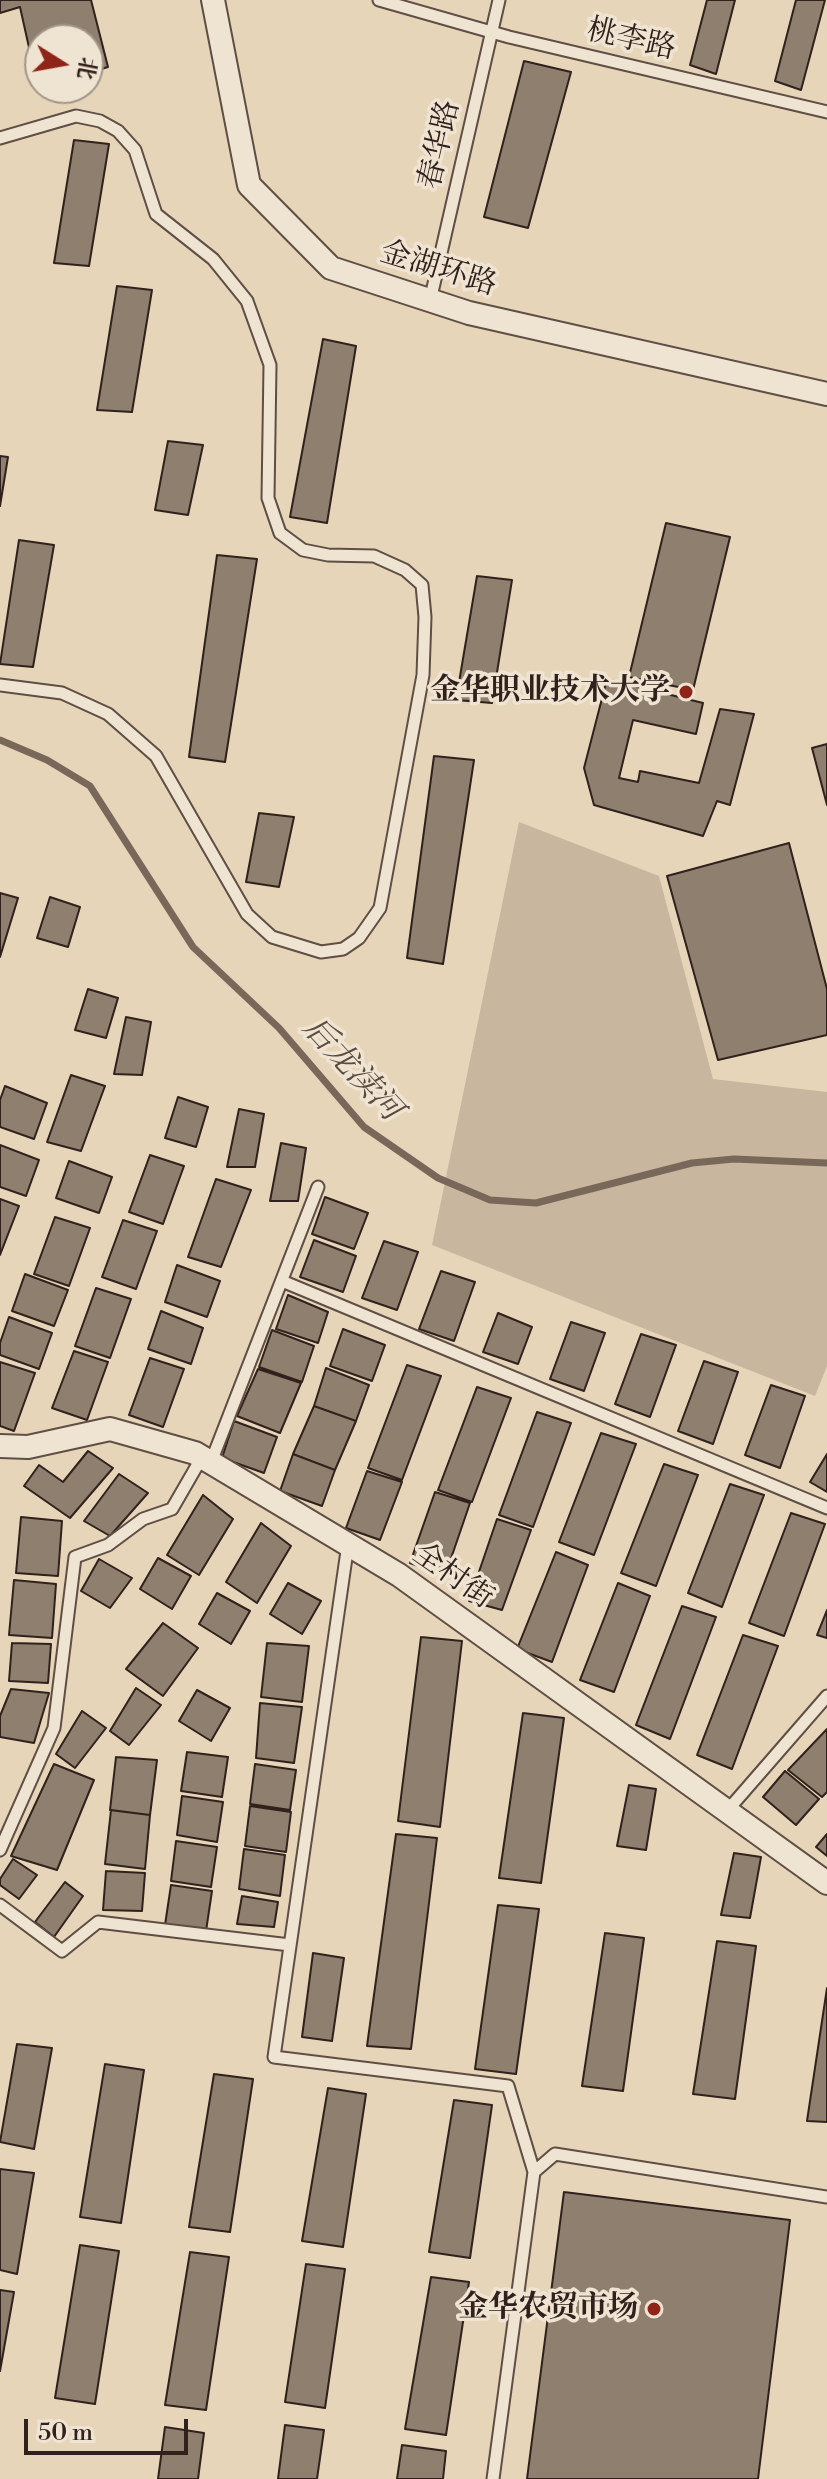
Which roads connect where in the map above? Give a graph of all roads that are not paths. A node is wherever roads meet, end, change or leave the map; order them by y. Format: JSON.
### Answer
{"nodes":[{"id":1,"x":213,"y":0,"type":"edge"},
{"id":2,"x":379,"y":0,"type":"edge"},
{"id":3,"x":499,"y":0,"type":"edge"},
{"id":4,"x":491,"y":32,"type":"junction"},
{"id":5,"x":827,"y":112,"type":"edge"},
{"id":6,"x":0,"y":138,"type":"edge"},
{"id":7,"x":430,"y":301,"type":"junction"},
{"id":8,"x":827,"y":394,"type":"edge"},
{"id":9,"x":0,"y":685,"type":"edge"},
{"id":10,"x":318,"y":1187,"type":"dead end"},
{"id":11,"x":282,"y":1281,"type":"junction"},
{"id":12,"x":0,"y":1446,"type":"edge"},
{"id":13,"x":207,"y":1460,"type":"junction"},
{"id":14,"x":827,"y":1508,"type":"edge"},
{"id":15,"x":348,"y":1544,"type":"junction"},
{"id":16,"x":827,"y":1696,"type":"edge"},
{"id":17,"x":727,"y":1811,"type":"junction"},
{"id":18,"x":0,"y":1850,"type":"edge"},
{"id":19,"x":827,"y":1883,"type":"edge"},
{"id":20,"x":0,"y":1905,"type":"edge"},
{"id":21,"x":290,"y":1945,"type":"junction"},
{"id":22,"x":534,"y":2172,"type":"junction"},
{"id":23,"x":827,"y":2197,"type":"edge"},
{"id":24,"x":493,"y":2479,"type":"edge"}],
"edges":[{"from":1,"to":7,"type":"street","name":"金湖环路"},
{"from":2,"to":4,"type":"lane","name":"桃李路"},
{"from":3,"to":4,"type":"lane","name":"春华路"},
{"from":4,"to":5,"type":"lane","name":"桃李路"},
{"from":4,"to":7,"type":"lane","name":"春华路"},
{"from":6,"to":9,"type":"lane"},
{"from":7,"to":8,"type":"street","name":"金湖环路"},
{"from":10,"to":11,"type":"lane"},
{"from":11,"to":13,"type":"lane"},
{"from":11,"to":14,"type":"lane"},
{"from":12,"to":13,"type":"street","name":"全村街"},
{"from":13,"to":15,"type":"street","name":"全村街"},
{"from":13,"to":18,"type":"lane"},
{"from":15,"to":17,"type":"street","name":"全村街"},
{"from":15,"to":21,"type":"lane"},
{"from":16,"to":17,"type":"lane"},
{"from":17,"to":19,"type":"street","name":"全村街"},
{"from":20,"to":21,"type":"lane"},
{"from":21,"to":22,"type":"lane"},
{"from":22,"to":23,"type":"lane"},
{"from":22,"to":24,"type":"lane"}]}
